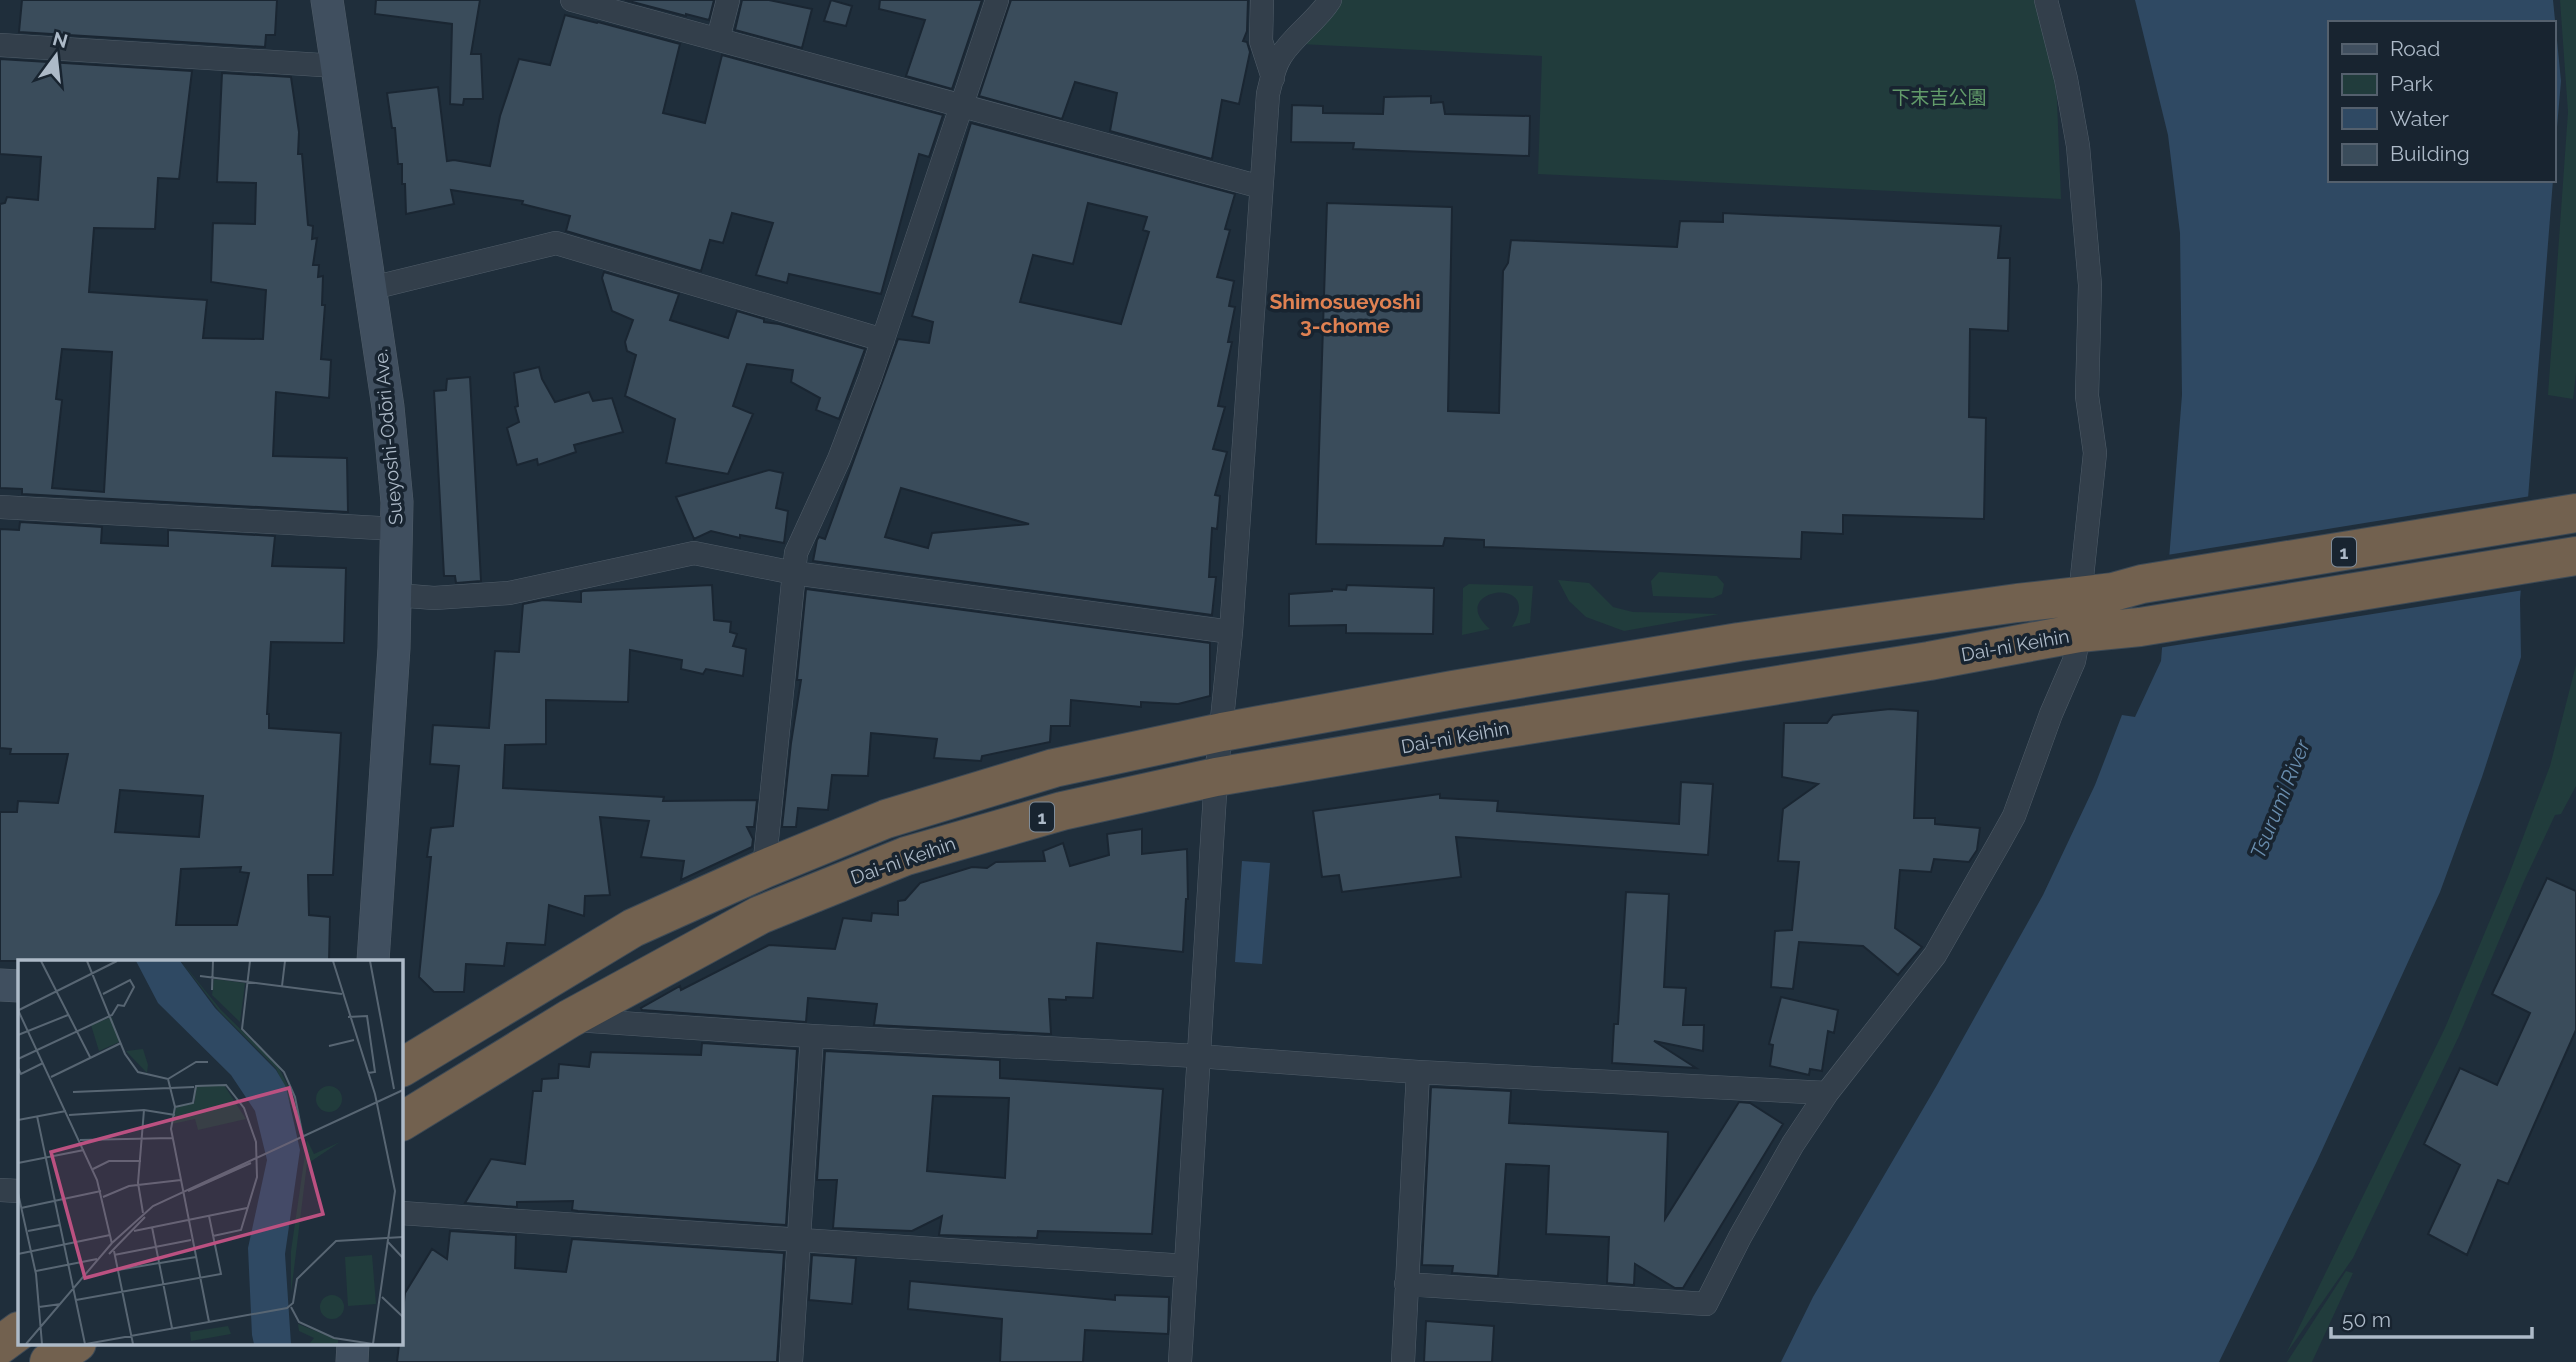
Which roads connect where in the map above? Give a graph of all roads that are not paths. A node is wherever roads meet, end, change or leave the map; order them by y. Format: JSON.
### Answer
{"nodes":[{"id":1,"x":327,"y":0,"type":"edge"},
{"id":2,"x":572,"y":0,"type":"edge"},
{"id":3,"x":728,"y":0,"type":"edge"},
{"id":4,"x":998,"y":0,"type":"edge"},
{"id":5,"x":1262,"y":0,"type":"edge"},
{"id":6,"x":1330,"y":0,"type":"edge"},
{"id":7,"x":2046,"y":0,"type":"edge"},
{"id":8,"x":718,"y":39,"type":"junction"},
{"id":9,"x":0,"y":45,"type":"edge"},
{"id":10,"x":337,"y":66,"type":"junction"},
{"id":11,"x":1273,"y":78,"type":"junction"},
{"id":12,"x":963,"y":105,"type":"junction"},
{"id":13,"x":1261,"y":187,"type":"junction"},
{"id":14,"x":372,"y":288,"type":"junction"},
{"id":15,"x":883,"y":340,"type":"junction"},
{"id":16,"x":0,"y":507,"type":"edge"},
{"id":17,"x":2561,"y":516,"type":"edge"},
{"id":18,"x":397,"y":529,"type":"junction"},
{"id":19,"x":2559,"y":559,"type":"edge"},
{"id":20,"x":794,"y":573,"type":"junction"},
{"id":21,"x":396,"y":596,"type":"junction"},
{"id":22,"x":2079,"y":615,"type":"junction"},
{"id":23,"x":1231,"y":632,"type":"junction"},
{"id":24,"x":1222,"y":732,"type":"junction"},
{"id":25,"x":1216,"y":777,"type":"junction"},
{"id":26,"x":764,"y":869,"type":"junction"},
{"id":27,"x":373,"y":960,"type":"edge"},
{"id":28,"x":0,"y":985,"type":"edge"},
{"id":29,"x":18,"y":986,"type":"edge"},
{"id":30,"x":569,"y":1019,"type":"junction"},
{"id":31,"x":812,"y":1036,"type":"junction"},
{"id":32,"x":1197,"y":1056,"type":"junction"},
{"id":33,"x":402,"y":1067,"type":"edge"},
{"id":34,"x":1418,"y":1072,"type":"junction"},
{"id":35,"x":1827,"y":1093,"type":"junction"},
{"id":36,"x":402,"y":1121,"type":"edge"},
{"id":37,"x":0,"y":1190,"type":"edge"},
{"id":38,"x":18,"y":1191,"type":"edge"},
{"id":39,"x":402,"y":1213,"type":"edge"},
{"id":40,"x":799,"y":1241,"type":"junction"},
{"id":41,"x":1186,"y":1266,"type":"junction"},
{"id":42,"x":1406,"y":1284,"type":"junction"},
{"id":43,"x":18,"y":1332,"type":"edge"},
{"id":44,"x":76,"y":1344,"type":"edge"},
{"id":45,"x":353,"y":1344,"type":"edge"},
{"id":46,"x":0,"y":1345,"type":"edge"},
{"id":47,"x":50,"y":1362,"type":"edge"},
{"id":48,"x":352,"y":1362,"type":"edge"},
{"id":49,"x":792,"y":1362,"type":"edge"},
{"id":50,"x":1180,"y":1362,"type":"edge"},
{"id":51,"x":1403,"y":1362,"type":"edge"}],
"edges":[{"from":1,"to":10,"type":"street","name":"Sueyoshi-Odōri Ave."},
{"from":2,"to":8,"type":"street"},
{"from":3,"to":8,"type":"street"},
{"from":4,"to":12,"type":"street"},
{"from":5,"to":11,"type":"street"},
{"from":6,"to":11,"type":"street"},
{"from":7,"to":22,"type":"street"},
{"from":8,"to":12,"type":"street"},
{"from":9,"to":10,"type":"street"},
{"from":10,"to":14,"type":"street","name":"Sueyoshi-Odōri Ave."},
{"from":11,"to":13,"type":"street"},
{"from":12,"to":13,"type":"street"},
{"from":12,"to":15,"type":"street"},
{"from":13,"to":23,"type":"street"},
{"from":14,"to":15,"type":"street"},
{"from":14,"to":18,"type":"street","name":"Sueyoshi-Odōri Ave."},
{"from":15,"to":20,"type":"street"},
{"from":16,"to":18,"type":"street"},
{"from":17,"to":22,"type":"highway","name":"Dai-ni Keihin","number":"1"},
{"from":18,"to":21,"type":"street","name":"Sueyoshi-Odōri Ave."},
{"from":19,"to":22,"type":"highway","name":"Dai-ni Keihin","number":"1"},
{"from":20,"to":21,"type":"street"},
{"from":20,"to":23,"type":"street"},
{"from":20,"to":26,"type":"street"},
{"from":21,"to":27,"type":"street","name":"Sueyoshi-Odōri Ave."},
{"from":22,"to":24,"type":"highway","name":"Dai-ni Keihin","number":"1"},
{"from":22,"to":25,"type":"highway","name":"Dai-ni Keihin","number":"1"},
{"from":22,"to":35,"type":"street"},
{"from":23,"to":24,"type":"street"},
{"from":24,"to":25,"type":"street"},
{"from":24,"to":26,"type":"highway","name":"Dai-ni Keihin","number":"1"},
{"from":25,"to":30,"type":"highway","name":"Dai-ni Keihin","number":"1"},
{"from":25,"to":32,"type":"street"},
{"from":26,"to":33,"type":"highway","name":"Dai-ni Keihin","number":"1"},
{"from":28,"to":29,"type":"street"},
{"from":30,"to":31,"type":"street"},
{"from":30,"to":36,"type":"highway","name":"Dai-ni Keihin","number":"1"},
{"from":31,"to":32,"type":"street"},
{"from":31,"to":40,"type":"street"},
{"from":32,"to":34,"type":"street"},
{"from":32,"to":41,"type":"street"},
{"from":34,"to":35,"type":"street"},
{"from":34,"to":42,"type":"street"},
{"from":35,"to":42,"type":"street"},
{"from":37,"to":38,"type":"street"},
{"from":39,"to":40,"type":"street"},
{"from":40,"to":41,"type":"street"},
{"from":40,"to":49,"type":"street"},
{"from":41,"to":50,"type":"street"},
{"from":42,"to":51,"type":"street"},
{"from":43,"to":46,"type":"highway"},
{"from":44,"to":47,"type":"highway"},
{"from":45,"to":48,"type":"street"}]}
